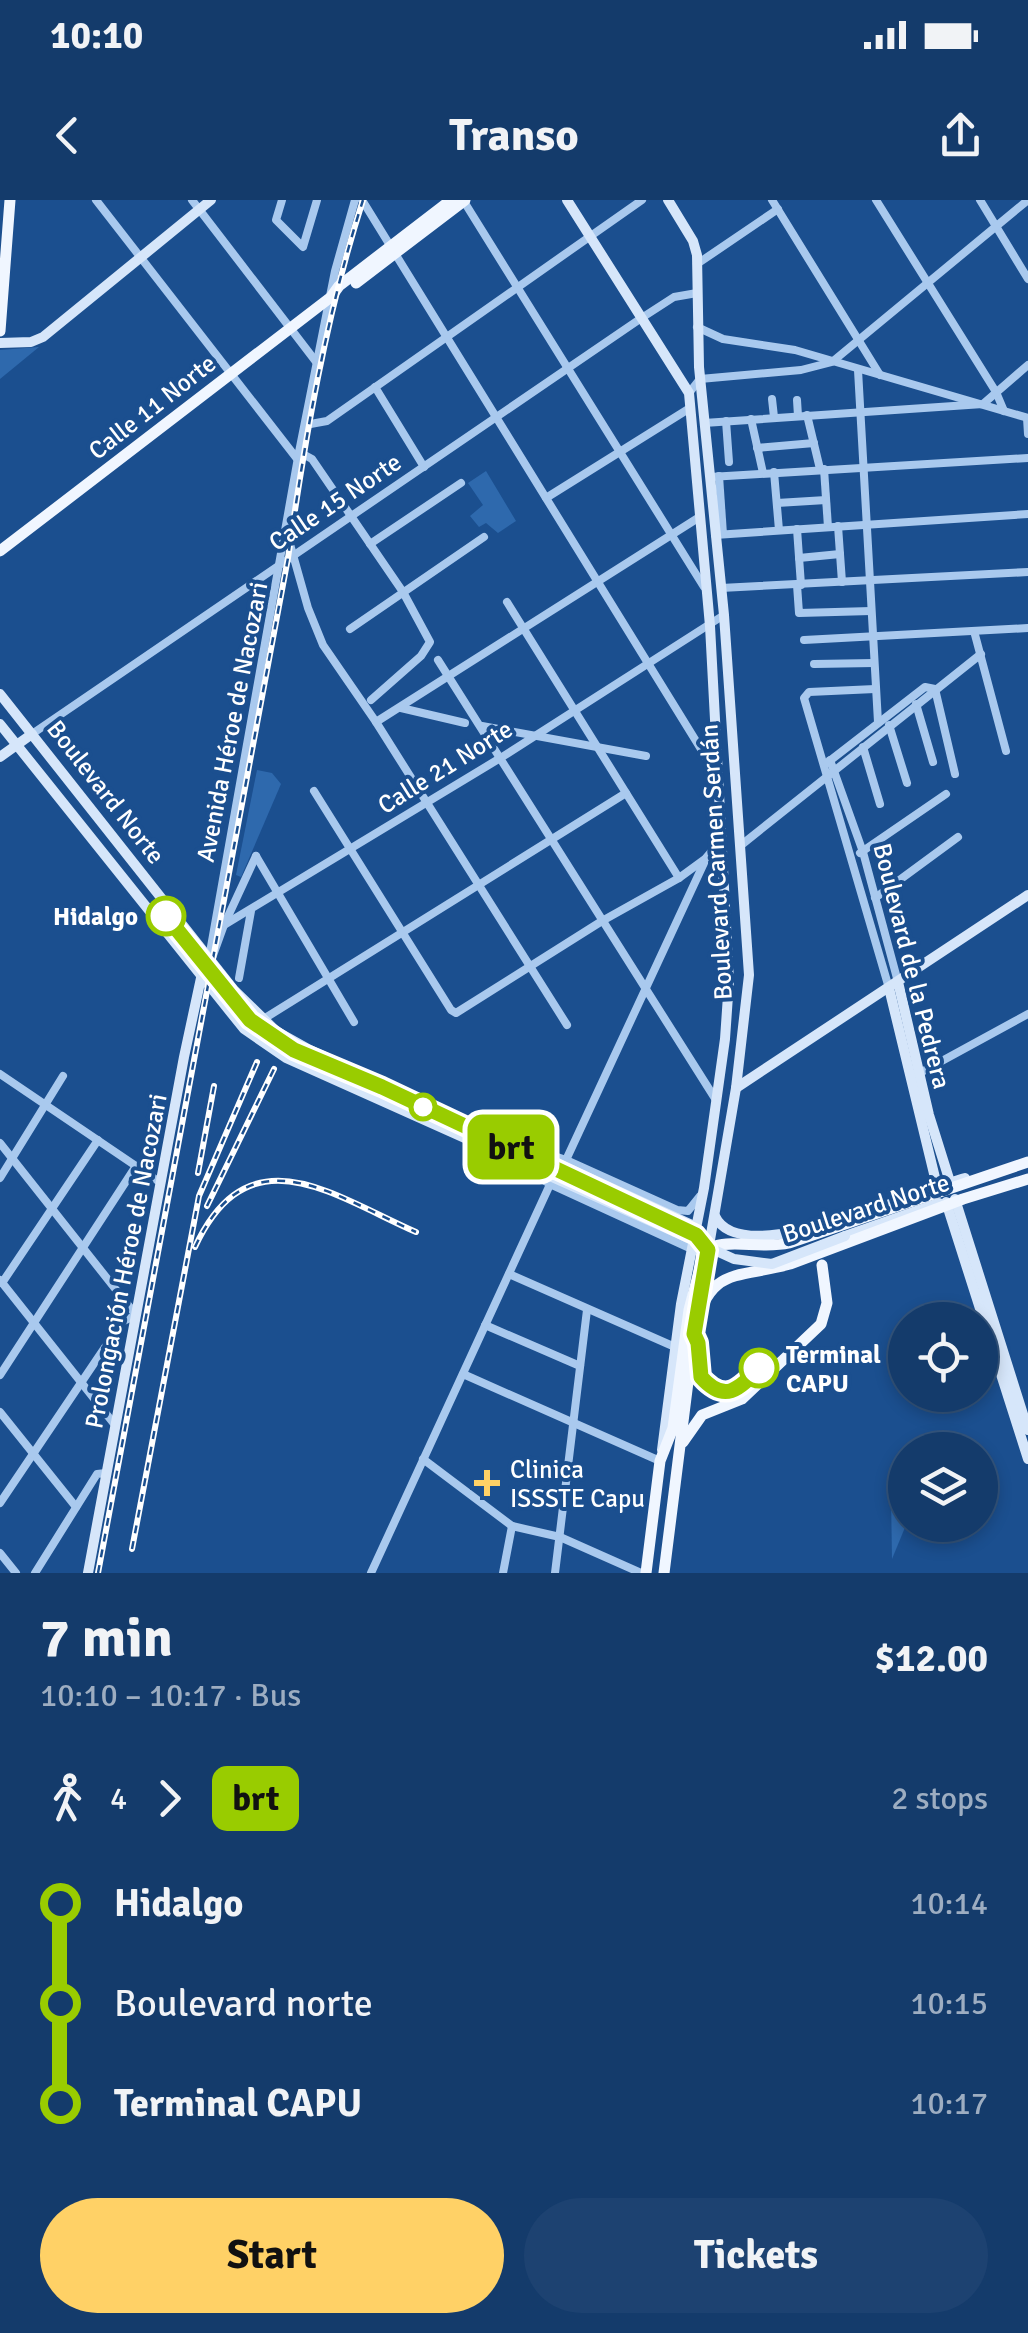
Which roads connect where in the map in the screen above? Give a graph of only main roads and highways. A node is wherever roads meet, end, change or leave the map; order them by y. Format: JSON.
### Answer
{"nodes":[{"id":1,"x":10,"y":200,"type":"edge"},
{"id":2,"x":211,"y":200,"type":"edge"},
{"id":3,"x":450,"y":200,"type":"edge"},
{"id":4,"x":464,"y":200,"type":"edge"},
{"id":5,"x":568,"y":200,"type":"edge"},
{"id":6,"x":668,"y":200,"type":"edge"},
{"id":7,"x":195,"y":205,"type":"edge"},
{"id":8,"x":392,"y":251,"type":"junction"},
{"id":9,"x":0,"y":331,"type":"edge"},
{"id":10,"x":0,"y":343,"type":"edge"},
{"id":11,"x":700,"y":373,"type":"junction"},
{"id":12,"x":681,"y":381,"type":"junction"},
{"id":13,"x":0,"y":551,"type":"edge"},
{"id":14,"x":0,"y":694,"type":"edge"},
{"id":15,"x":0,"y":724,"type":"edge"},
{"id":16,"x":32,"y":734,"type":"junction"},
{"id":17,"x":17,"y":745,"type":"junction"},
{"id":18,"x":0,"y":757,"type":"edge"},
{"id":19,"x":739,"y":829,"type":"junction"},
{"id":20,"x":721,"y":835,"type":"junction"},
{"id":21,"x":1028,"y":895,"type":"edge"},
{"id":22,"x":207,"y":966,"type":"junction"},
{"id":23,"x":893,"y":985,"type":"junction"},
{"id":24,"x":914,"y":1076,"type":"junction"},
{"id":25,"x":736,"y":1088,"type":"junction"},
{"id":26,"x":1028,"y":1162,"type":"edge"},
{"id":27,"x":971,"y":1179,"type":"junction"},
{"id":28,"x":1028,"y":1179,"type":"edge"},
{"id":29,"x":950,"y":1182,"type":"junction"},
{"id":30,"x":938,"y":1186,"type":"junction"},
{"id":31,"x":954,"y":1202,"type":"junction"},
{"id":32,"x":714,"y":1214,"type":"junction"},
{"id":33,"x":692,"y":1224,"type":"dead end"},
{"id":34,"x":710,"y":1250,"type":"junction"},
{"id":35,"x":822,"y":1264,"type":"dead end"},
{"id":36,"x":697,"y":1320,"type":"junction"},
{"id":37,"x":1028,"y":1430,"type":"edge"},
{"id":38,"x":679,"y":1451,"type":"junction"},
{"id":39,"x":1028,"y":1459,"type":"edge"},
{"id":40,"x":660,"y":1461,"type":"junction"},
{"id":41,"x":654,"y":1522,"type":"junction"},
{"id":42,"x":669,"y":1524,"type":"junction"},
{"id":43,"x":88,"y":1573,"type":"edge"},
{"id":44,"x":643,"y":1573,"type":"edge"},
{"id":45,"x":664,"y":1573,"type":"edge"}],
"edges":[{"from":1,"to":9,"type":"main road"},
{"from":2,"to":7,"type":"main road"},
{"from":3,"to":8,"type":"main road","name":"Calle 11 Norte"},
{"from":4,"to":8,"type":"main road","name":"Calle 11 Norte"},
{"from":5,"to":12,"type":"main road"},
{"from":6,"to":11,"type":"main road","name":"Boulevard Carmen Serdán"},
{"from":7,"to":10,"type":"main road"},
{"from":8,"to":13,"type":"main road","name":"Calle 11 Norte"},
{"from":11,"to":12,"type":"main road"},
{"from":11,"to":19,"type":"main road","name":"Boulevard Carmen Serdán"},
{"from":12,"to":20,"type":"main road","name":"Boulevard Carmen Serdán"},
{"from":14,"to":16,"type":"main road","name":"Boulevard Norte"},
{"from":15,"to":17,"type":"main road","name":"Boulevard Norte"},
{"from":16,"to":17,"type":"main road","name":"Calle 15 Norte"},
{"from":16,"to":22,"type":"main road","name":"Boulevard Norte"},
{"from":17,"to":18,"type":"main road","name":"Calle 15 Norte"},
{"from":17,"to":22,"type":"main road","name":"Boulevard Norte"},
{"from":19,"to":20,"type":"main road"},
{"from":19,"to":25,"type":"main road","name":"Boulevard Carmen Serdán"},
{"from":20,"to":40,"type":"main road","name":"Boulevard Carmen Serdán"},
{"from":21,"to":23,"type":"main road"},
{"from":22,"to":31,"type":"main road","name":"Boulevard Norte","bridge":true},
{"from":22,"to":33,"type":"main road","name":"Boulevard Norte"},
{"from":22,"to":43,"type":"main road","name":"Prolongación Héroe de Nacozari"},
{"from":23,"to":24,"type":"main road","name":"Boulevard de la Pedrera"},
{"from":23,"to":25,"type":"main road"},
{"from":24,"to":29,"type":"main road","name":"Boulevard de la Pedrera"},
{"from":24,"to":30,"type":"main road","name":"Boulevard de la Pedrera"},
{"from":25,"to":32,"type":"main road","name":"Boulevard Carmen Serdán"},
{"from":26,"to":27,"type":"main road","name":"Boulevard Norte"},
{"from":27,"to":29,"type":"main road"},
{"from":27,"to":34,"type":"main road","name":"Boulevard Norte"},
{"from":28,"to":31,"type":"main road","name":"Boulevard Norte"},
{"from":29,"to":30,"type":"main road"},
{"from":30,"to":32,"type":"main road"},
{"from":31,"to":36,"type":"main road"},
{"from":31,"to":37,"type":"main road"},
{"from":31,"to":39,"type":"main road"},
{"from":32,"to":34,"type":"main road","name":"Boulevard Carmen Serdán"},
{"from":34,"to":36,"type":"main road","name":"Boulevard Carmen Serdán"},
{"from":34,"to":40,"type":"main road"},
{"from":35,"to":38,"type":"main road"},
{"from":36,"to":38,"type":"main road","name":"Boulevard Carmen Serdán"},
{"from":38,"to":42,"type":"main road","name":"Boulevard Carmen Serdán"},
{"from":40,"to":41,"type":"main road","name":"Boulevard Carmen Serdán"},
{"from":41,"to":42,"type":"main road"},
{"from":41,"to":44,"type":"main road","name":"Boulevard Carmen Serdán"},
{"from":42,"to":45,"type":"main road","name":"Boulevard Carmen Serdán"}]}
